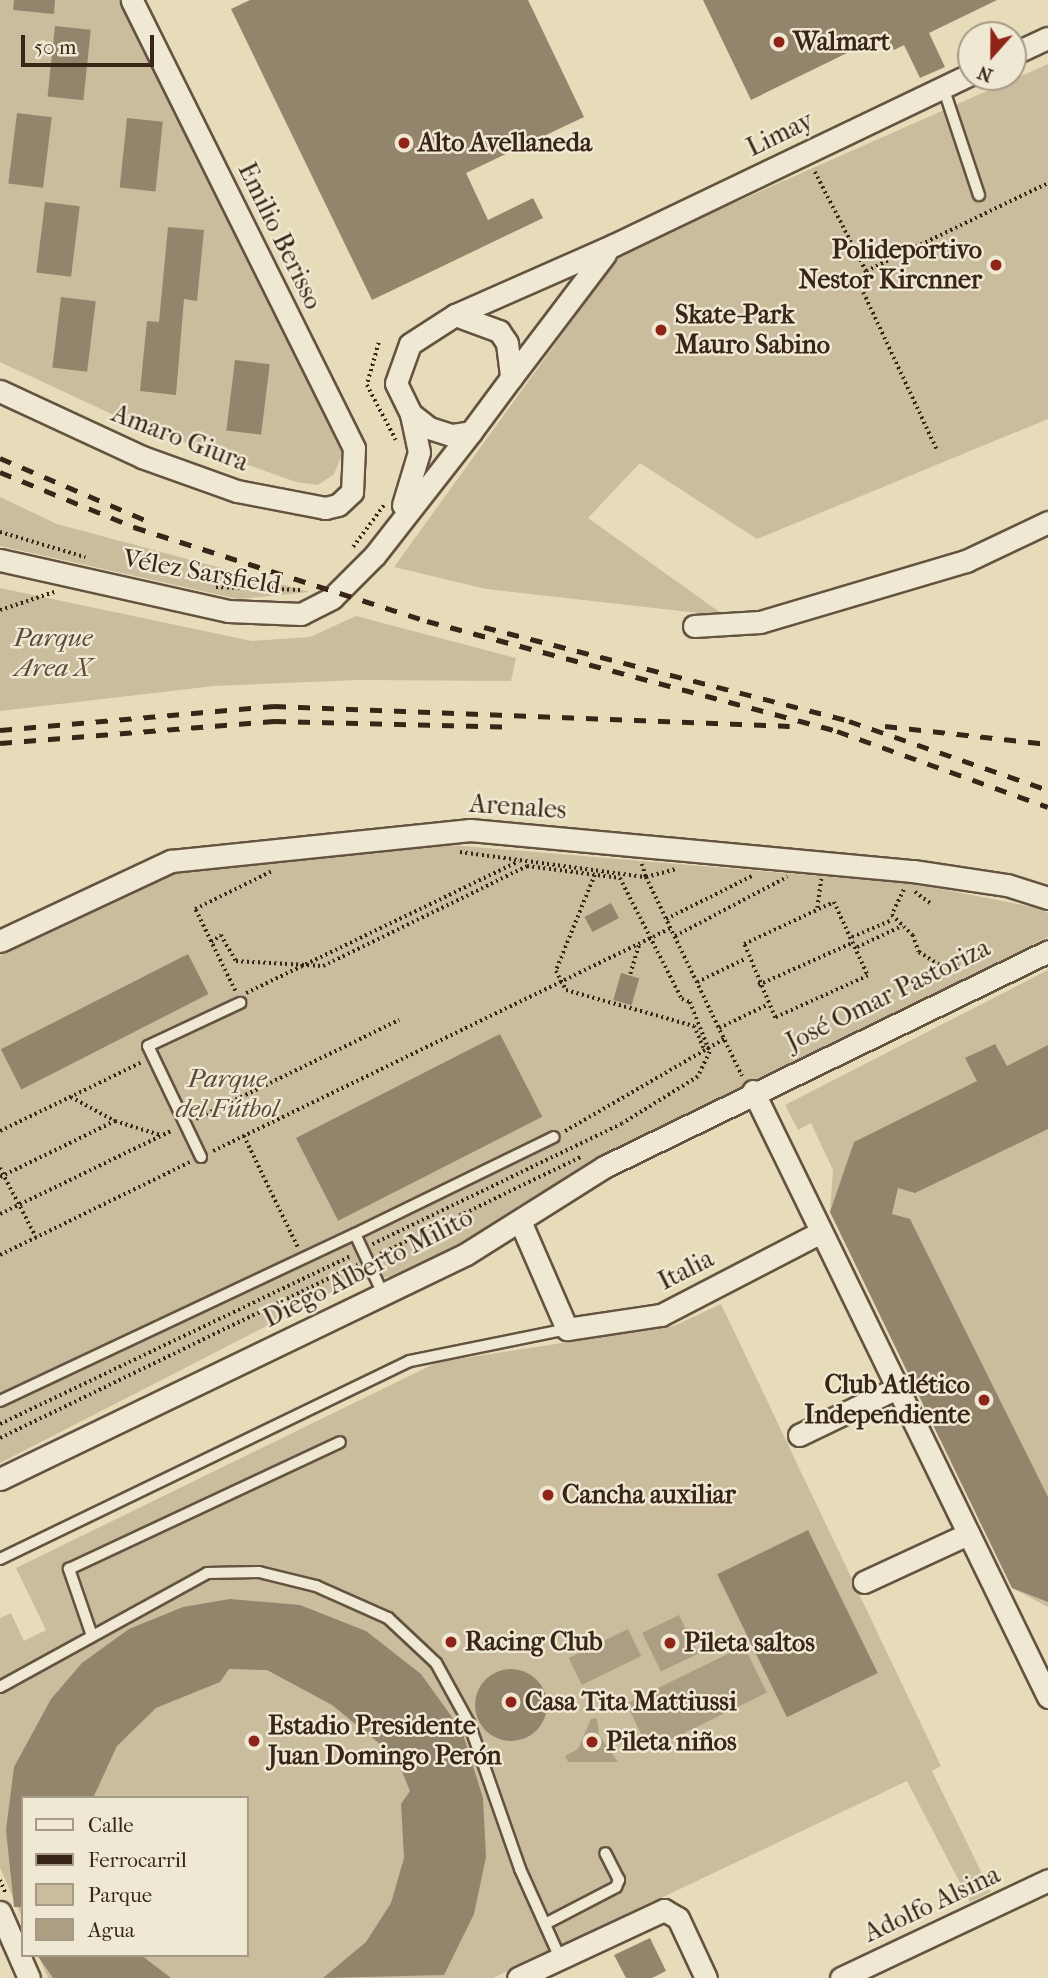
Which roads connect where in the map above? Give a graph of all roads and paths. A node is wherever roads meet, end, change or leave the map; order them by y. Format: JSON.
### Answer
{"nodes":[{"id":1,"x":132,"y":0,"type":"edge"},
{"id":2,"x":1048,"y":38,"type":"edge"},
{"id":3,"x":1027,"y":48,"type":"edge"},
{"id":4,"x":957,"y":80,"type":"edge"},
{"id":5,"x":943,"y":87,"type":"junction"},
{"id":6,"x":815,"y":172,"type":"dead end"},
{"id":7,"x":1048,"y":183,"type":"edge"},
{"id":8,"x":979,"y":195,"type":"dead end"},
{"id":9,"x":614,"y":245,"type":"junction"},
{"id":10,"x":866,"y":271,"type":"junction"},
{"id":11,"x":455,"y":314,"type":"junction"},
{"id":12,"x":379,"y":343,"type":"dead end"},
{"id":13,"x":511,"y":378,"type":"junction"},
{"id":14,"x":0,"y":391,"type":"edge"},
{"id":15,"x":411,"y":414,"type":"junction"},
{"id":16,"x":471,"y":432,"type":"junction"},
{"id":17,"x":398,"y":445,"type":"dead end"},
{"id":18,"x":936,"y":449,"type":"dead end"},
{"id":19,"x":389,"y":498,"type":"dead end"},
{"id":20,"x":346,"y":499,"type":"joint"},
{"id":21,"x":1048,"y":522,"type":"edge"},
{"id":22,"x":0,"y":532,"type":"edge"},
{"id":23,"x":350,"y":552,"type":"dead end"},
{"id":24,"x":376,"y":555,"type":"junction"},
{"id":25,"x":0,"y":560,"type":"edge"},
{"id":26,"x":95,"y":560,"type":"dead end"},
{"id":27,"x":204,"y":585,"type":"dead end"},
{"id":28,"x":57,"y":587,"type":"dead end"},
{"id":29,"x":315,"y":587,"type":"dead end"},
{"id":30,"x":0,"y":610,"type":"edge"},
{"id":31,"x":694,"y":626,"type":"dead end"},
{"id":32,"x":447,"y":850,"type":"dead end"},
{"id":33,"x":770,"y":858,"type":"junction"},
{"id":34,"x":521,"y":860,"type":"junction"},
{"id":35,"x":796,"y":860,"type":"junction"},
{"id":36,"x":823,"y":862,"type":"junction"},
{"id":37,"x":281,"y":867,"type":"dead end"},
{"id":38,"x":596,"y":872,"type":"junction"},
{"id":39,"x":1048,"y":898,"type":"edge"},
{"id":40,"x":930,"y":903,"type":"dead end"},
{"id":41,"x":817,"y":908,"type":"junction"},
{"id":42,"x":666,"y":919,"type":"junction"},
{"id":43,"x":893,"y":920,"type":"junction"},
{"id":44,"x":902,"y":926,"type":"junction"},
{"id":45,"x":671,"y":928,"type":"junction"},
{"id":46,"x":675,"y":936,"type":"junction"},
{"id":47,"x":652,"y":937,"type":"junction"},
{"id":48,"x":853,"y":940,"type":"junction"},
{"id":49,"x":0,"y":941,"type":"edge"},
{"id":50,"x":211,"y":942,"type":"junction"},
{"id":51,"x":639,"y":944,"type":"junction"},
{"id":52,"x":979,"y":945,"type":"dead end"},
{"id":53,"x":857,"y":947,"type":"junction"},
{"id":54,"x":1048,"y":951,"type":"edge"},
{"id":55,"x":746,"y":959,"type":"junction"},
{"id":56,"x":305,"y":965,"type":"junction"},
{"id":57,"x":630,"y":974,"type":"dead end"},
{"id":58,"x":562,"y":982,"type":"junction"},
{"id":59,"x":697,"y":982,"type":"junction"},
{"id":60,"x":758,"y":985,"type":"junction"},
{"id":61,"x":240,"y":1003,"type":"dead end"},
{"id":62,"x":767,"y":1004,"type":"junction"},
{"id":63,"x":719,"y":1028,"type":"junction"},
{"id":64,"x":724,"y":1039,"type":"junction"},
{"id":65,"x":706,"y":1047,"type":"junction"},
{"id":66,"x":154,"y":1057,"type":"junction"},
{"id":67,"x":748,"y":1086,"type":"junction"},
{"id":68,"x":71,"y":1097,"type":"junction"},
{"id":69,"x":115,"y":1121,"type":"junction"},
{"id":70,"x":0,"y":1130,"type":"edge"},
{"id":71,"x":162,"y":1136,"type":"dead end"},
{"id":72,"x":244,"y":1136,"type":"junction"},
{"id":73,"x":554,"y":1137,"type":"joint"},
{"id":74,"x":594,"y":1150,"type":"dead end"},
{"id":75,"x":201,"y":1157,"type":"junction"},
{"id":76,"x":0,"y":1168,"type":"edge"},
{"id":77,"x":2,"y":1176,"type":"edge"},
{"id":78,"x":520,"y":1221,"type":"junction"},
{"id":79,"x":821,"y":1232,"type":"junction"},
{"id":80,"x":355,"y":1234,"type":"junction"},
{"id":81,"x":36,"y":1237,"type":"junction"},
{"id":82,"x":0,"y":1255,"type":"edge"},
{"id":83,"x":365,"y":1255,"type":"junction"},
{"id":84,"x":303,"y":1259,"type":"junction"},
{"id":85,"x":383,"y":1294,"type":"junction"},
{"id":86,"x":567,"y":1329,"type":"junction"},
{"id":87,"x":897,"y":1388,"type":"junction"},
{"id":88,"x":0,"y":1401,"type":"edge"},
{"id":89,"x":0,"y":1424,"type":"edge"},
{"id":90,"x":799,"y":1436,"type":"dead end"},
{"id":91,"x":0,"y":1438,"type":"edge"},
{"id":92,"x":340,"y":1442,"type":"dead end"},
{"id":93,"x":0,"y":1479,"type":"edge"},
{"id":94,"x":968,"y":1534,"type":"junction"},
{"id":95,"x":0,"y":1559,"type":"edge"},
{"id":96,"x":864,"y":1582,"type":"dead end"},
{"id":97,"x":91,"y":1633,"type":"junction"},
{"id":98,"x":0,"y":1686,"type":"edge"},
{"id":99,"x":1048,"y":1698,"type":"edge"},
{"id":100,"x":605,"y":1853,"type":"dead end"},
{"id":101,"x":1048,"y":1880,"type":"edge"},
{"id":102,"x":0,"y":1912,"type":"edge"},
{"id":103,"x":545,"y":1924,"type":"junction"},
{"id":104,"x":560,"y":1958,"type":"junction"},
{"id":105,"x":29,"y":1978,"type":"edge"},
{"id":106,"x":519,"y":1978,"type":"edge"},
{"id":107,"x":706,"y":1978,"type":"edge"},
{"id":108,"x":841,"y":1978,"type":"edge"}],
"edges":[{"from":1,"to":20,"type":"street","name":"Emilio Berisso"},
{"from":2,"to":3,"type":"street"},
{"from":4,"to":5,"type":"street","name":"Limay"},
{"from":5,"to":8,"type":"lane"},
{"from":5,"to":9,"type":"street","name":"Limay"},
{"from":6,"to":10,"type":"path"},
{"from":7,"to":10,"type":"path"},
{"from":9,"to":11,"type":"street","name":"Limay"},
{"from":9,"to":13,"type":"street","name":"Limay"},
{"from":10,"to":18,"type":"path"},
{"from":11,"to":13,"type":"street"},
{"from":11,"to":15,"type":"street"},
{"from":12,"to":17,"type":"path"},
{"from":13,"to":16,"type":"street"},
{"from":14,"to":20,"type":"street","name":"Amaro Giura"},
{"from":15,"to":16,"type":"street"},
{"from":15,"to":24,"type":"street","name":"Vélez Sarsfield"},
{"from":16,"to":24,"type":"street","name":"Vélez Sarsfield"},
{"from":19,"to":23,"type":"path"},
{"from":21,"to":31,"type":"street"},
{"from":22,"to":26,"type":"path"},
{"from":24,"to":25,"type":"street","name":"Vélez Sarsfield"},
{"from":27,"to":29,"type":"path"},
{"from":28,"to":30,"type":"path"},
{"from":32,"to":34,"type":"path"},
{"from":33,"to":35,"type":"street","name":"Arenales"},
{"from":33,"to":42,"type":"path"},
{"from":33,"to":49,"type":"street","name":"Arenales"},
{"from":34,"to":38,"type":"path"},
{"from":34,"to":56,"type":"path"},
{"from":35,"to":36,"type":"street","name":"Arenales"},
{"from":35,"to":46,"type":"path"},
{"from":36,"to":39,"type":"street","name":"Arenales"},
{"from":36,"to":41,"type":"path"},
{"from":37,"to":50,"type":"path"},
{"from":38,"to":42,"type":"path"},
{"from":38,"to":47,"type":"path"},
{"from":38,"to":56,"type":"path"},
{"from":38,"to":58,"type":"path"},
{"from":40,"to":43,"type":"path"},
{"from":41,"to":48,"type":"path"},
{"from":41,"to":55,"type":"path"},
{"from":42,"to":45,"type":"path"},
{"from":43,"to":44,"type":"path"},
{"from":43,"to":48,"type":"path"},
{"from":44,"to":52,"type":"path"},
{"from":44,"to":53,"type":"path"},
{"from":45,"to":46,"type":"path"},
{"from":45,"to":47,"type":"path"},
{"from":46,"to":59,"type":"path"},
{"from":47,"to":51,"type":"path"},
{"from":47,"to":65,"type":"path"},
{"from":48,"to":53,"type":"path"},
{"from":48,"to":60,"type":"path"},
{"from":50,"to":56,"type":"path"},
{"from":50,"to":56,"type":"path"},
{"from":51,"to":57,"type":"path"},
{"from":51,"to":58,"type":"path"},
{"from":53,"to":62,"type":"path"},
{"from":54,"to":67,"type":"street","name":"José Omar Pastoriza"},
{"from":55,"to":59,"type":"path"},
{"from":55,"to":60,"type":"path"},
{"from":58,"to":65,"type":"path"},
{"from":58,"to":72,"type":"path"},
{"from":59,"to":63,"type":"path"},
{"from":60,"to":62,"type":"path"},
{"from":61,"to":66,"type":"lane"},
{"from":62,"to":63,"type":"path"},
{"from":63,"to":64,"type":"path"},
{"from":64,"to":65,"type":"path"},
{"from":64,"to":67,"type":"path"},
{"from":65,"to":73,"type":"path"},
{"from":65,"to":83,"type":"path"},
{"from":66,"to":68,"type":"path"},
{"from":66,"to":75,"type":"lane"},
{"from":67,"to":78,"type":"street","name":"Diego Alberto Milito"},
{"from":67,"to":79,"type":"street"},
{"from":68,"to":69,"type":"path"},
{"from":68,"to":70,"type":"path"},
{"from":69,"to":71,"type":"path"},
{"from":69,"to":77,"type":"path"},
{"from":72,"to":75,"type":"path"},
{"from":72,"to":84,"type":"path"},
{"from":73,"to":80,"type":"lane"},
{"from":74,"to":83,"type":"path"},
{"from":75,"to":81,"type":"path"},
{"from":76,"to":77,"type":"path"},
{"from":77,"to":81,"type":"path"},
{"from":78,"to":85,"type":"street","name":"Diego Alberto Milito"},
{"from":78,"to":86,"type":"street"},
{"from":79,"to":86,"type":"street","name":"Italia"},
{"from":79,"to":87,"type":"street"},
{"from":80,"to":83,"type":"lane"},
{"from":80,"to":84,"type":"lane"},
{"from":81,"to":82,"type":"path"},
{"from":83,"to":85,"type":"lane"},
{"from":83,"to":89,"type":"path"},
{"from":83,"to":91,"type":"path"},
{"from":84,"to":88,"type":"lane"},
{"from":85,"to":93,"type":"street","name":"Diego Alberto Milito"},
{"from":86,"to":95,"type":"lane"},
{"from":87,"to":90,"type":"street"},
{"from":87,"to":94,"type":"street"},
{"from":92,"to":97,"type":"lane"},
{"from":94,"to":96,"type":"street"},
{"from":94,"to":99,"type":"street"},
{"from":97,"to":98,"type":"lane"},
{"from":97,"to":103,"type":"lane"},
{"from":100,"to":103,"type":"lane"},
{"from":101,"to":108,"type":"street","name":"Adolfo Alsina"},
{"from":102,"to":105,"type":"street"},
{"from":103,"to":104,"type":"lane"},
{"from":104,"to":106,"type":"street"},
{"from":104,"to":107,"type":"street"}]}
